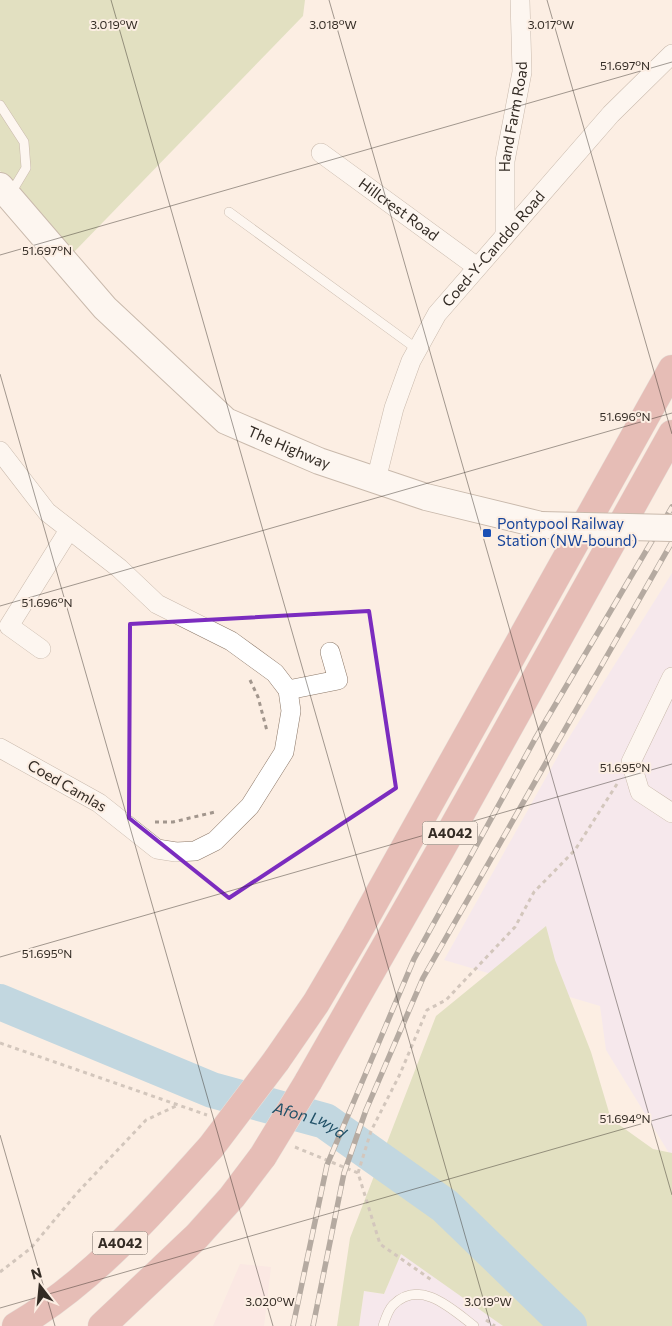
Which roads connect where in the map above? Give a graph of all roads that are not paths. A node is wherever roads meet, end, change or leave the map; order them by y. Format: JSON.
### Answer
{"nodes":[{"id":1,"x":520,"y":0,"type":"edge"},
{"id":2,"x":672,"y":54,"type":"edge"},
{"id":3,"x":0,"y":105,"type":"edge"},
{"id":4,"x":320,"y":153,"type":"dead end"},
{"id":5,"x":4,"y":191,"type":"edge"},
{"id":6,"x":229,"y":212,"type":"dead end"},
{"id":7,"x":505,"y":235,"type":"junction"},
{"id":8,"x":477,"y":267,"type":"junction"},
{"id":9,"x":417,"y":349,"type":"junction"},
{"id":10,"x":672,"y":369,"type":"edge"},
{"id":11,"x":672,"y":434,"type":"edge"},
{"id":12,"x":0,"y":451,"type":"edge"},
{"id":13,"x":376,"y":480,"type":"junction"},
{"id":14,"x":672,"y":528,"type":"edge"},
{"id":15,"x":69,"y":530,"type":"junction"},
{"id":16,"x":41,"y":649,"type":"dead end"},
{"id":17,"x":330,"y":652,"type":"dead end"},
{"id":18,"x":672,"y":677,"type":"edge"},
{"id":19,"x":288,"y":690,"type":"junction"},
{"id":20,"x":0,"y":748,"type":"edge"},
{"id":21,"x":672,"y":813,"type":"edge"},
{"id":22,"x":16,"y":1326,"type":"edge"},
{"id":23,"x":102,"y":1326,"type":"edge"},
{"id":24,"x":383,"y":1326,"type":"edge"},
{"id":25,"x":474,"y":1326,"type":"edge"}],
"edges":[{"from":1,"to":7,"type":"street","name":"Hand Farm Road"},
{"from":2,"to":7,"type":"street","name":"Coed-Y-Canddo Road"},
{"from":3,"to":5,"type":"lane"},
{"from":4,"to":8,"type":"street","name":"Hillcrest Road"},
{"from":5,"to":13,"type":"street","name":"The Highway"},
{"from":6,"to":9,"type":"lane"},
{"from":7,"to":8,"type":"street","name":"Coed-Y-Canddo Road"},
{"from":8,"to":9,"type":"street","name":"Coed-Y-Canddo Road"},
{"from":9,"to":13,"type":"street","name":"Coed-Y-Canddo Road"},
{"from":10,"to":22,"type":"highway","number":"A4042","bridge":true},
{"from":11,"to":23,"type":"highway","number":"A4042","bridge":true},
{"from":12,"to":15,"type":"street"},
{"from":13,"to":14,"type":"street","name":"The Highway","bridge":true},
{"from":15,"to":16,"type":"street"},
{"from":15,"to":19,"type":"street"},
{"from":17,"to":19,"type":"street"},
{"from":18,"to":21,"type":"street"},
{"from":19,"to":20,"type":"street","name":"Coed Camlas"},
{"from":24,"to":25,"type":"lane"}]}
